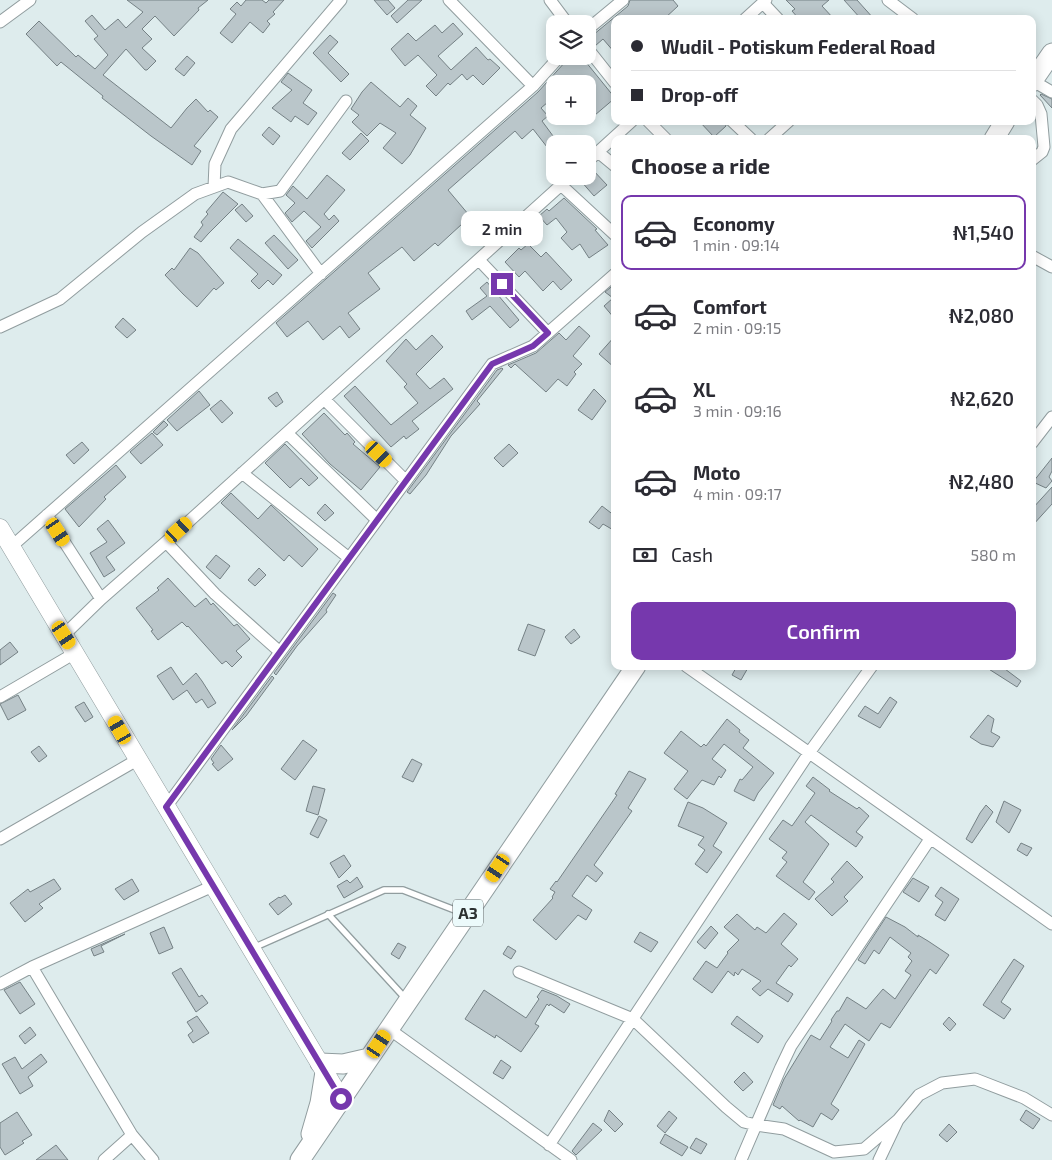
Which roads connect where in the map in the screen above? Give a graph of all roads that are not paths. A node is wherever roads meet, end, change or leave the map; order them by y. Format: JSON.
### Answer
{"nodes":[{"id":1,"x":30,"y":0,"type":"edge"},
{"id":2,"x":340,"y":0,"type":"edge"},
{"id":3,"x":449,"y":0,"type":"edge"},
{"id":4,"x":550,"y":0,"type":"edge"},
{"id":5,"x":623,"y":0,"type":"edge"},
{"id":6,"x":888,"y":0,"type":"edge"},
{"id":7,"x":764,"y":2,"type":"edge"},
{"id":8,"x":561,"y":15,"type":"edge"},
{"id":9,"x":750,"y":15,"type":"edge"},
{"id":10,"x":775,"y":15,"type":"edge"},
{"id":11,"x":906,"y":15,"type":"edge"},
{"id":12,"x":0,"y":22,"type":"edge"},
{"id":13,"x":596,"y":22,"type":"edge"},
{"id":14,"x":1052,"y":53,"type":"edge"},
{"id":15,"x":596,"y":59,"type":"edge"},
{"id":16,"x":552,"y":65,"type":"edge"},
{"id":17,"x":611,"y":77,"type":"edge"},
{"id":18,"x":1036,"y":77,"type":"edge"},
{"id":19,"x":1036,"y":83,"type":"edge"},
{"id":20,"x":533,"y":86,"type":"junction"},
{"id":21,"x":1052,"y":92,"type":"edge"},
{"id":22,"x":346,"y":101,"type":"dead end"},
{"id":23,"x":1036,"y":105,"type":"edge"},
{"id":24,"x":628,"y":125,"type":"edge"},
{"id":25,"x":652,"y":125,"type":"edge"},
{"id":26,"x":736,"y":125,"type":"edge"},
{"id":27,"x":785,"y":125,"type":"edge"},
{"id":28,"x":617,"y":135,"type":"edge"},
{"id":29,"x":662,"y":135,"type":"edge"},
{"id":30,"x":747,"y":135,"type":"edge"},
{"id":31,"x":773,"y":135,"type":"edge"},
{"id":32,"x":611,"y":140,"type":"edge"},
{"id":33,"x":598,"y":152,"type":"joint"},
{"id":34,"x":1036,"y":157,"type":"edge"},
{"id":35,"x":611,"y":163,"type":"edge"},
{"id":36,"x":561,"y":185,"type":"joint"},
{"id":37,"x":214,"y":187,"type":"junction"},
{"id":38,"x":262,"y":194,"type":"junction"},
{"id":39,"x":611,"y":231,"type":"edge"},
{"id":40,"x":1036,"y":258,"type":"edge"},
{"id":41,"x":479,"y":260,"type":"junction"},
{"id":42,"x":1052,"y":266,"type":"edge"},
{"id":43,"x":321,"y":274,"type":"junction"},
{"id":44,"x":611,"y":278,"type":"edge"},
{"id":45,"x":0,"y":327,"type":"edge"},
{"id":46,"x":548,"y":333,"type":"junction"},
{"id":47,"x":324,"y":399,"type":"junction"},
{"id":48,"x":1052,"y":417,"type":"edge"},
{"id":49,"x":287,"y":433,"type":"junction"},
{"id":50,"x":1036,"y":437,"type":"edge"},
{"id":51,"x":242,"y":473,"type":"junction"},
{"id":52,"x":406,"y":481,"type":"junction"},
{"id":53,"x":47,"y":515,"type":"junction"},
{"id":54,"x":377,"y":520,"type":"junction"},
{"id":55,"x":0,"y":528,"type":"edge"},
{"id":56,"x":166,"y":542,"type":"junction"},
{"id":57,"x":11,"y":547,"type":"junction"},
{"id":58,"x":350,"y":558,"type":"junction"},
{"id":59,"x":101,"y":599,"type":"junction"},
{"id":60,"x":64,"y":635,"type":"junction"},
{"id":61,"x":280,"y":652,"type":"junction"},
{"id":62,"x":75,"y":653,"type":"junction"},
{"id":63,"x":633,"y":670,"type":"edge"},
{"id":64,"x":692,"y":670,"type":"edge"},
{"id":65,"x":869,"y":670,"type":"edge"},
{"id":66,"x":0,"y":697,"type":"edge"},
{"id":67,"x":809,"y":753,"type":"junction"},
{"id":68,"x":137,"y":760,"type":"junction"},
{"id":69,"x":166,"y":807,"type":"junction"},
{"id":70,"x":930,"y":838,"type":"junction"},
{"id":71,"x":0,"y":839,"type":"edge"},
{"id":72,"x":213,"y":886,"type":"junction"},
{"id":73,"x":328,"y":914,"type":"junction"},
{"id":74,"x":467,"y":915,"type":"junction"},
{"id":75,"x":1052,"y":924,"type":"edge"},
{"id":76,"x":251,"y":949,"type":"junction"},
{"id":77,"x":32,"y":967,"type":"junction"},
{"id":78,"x":519,"y":972,"type":"dead end"},
{"id":79,"x":0,"y":984,"type":"edge"},
{"id":80,"x":408,"y":1001,"type":"junction"},
{"id":81,"x":633,"y":1019,"type":"junction"},
{"id":82,"x":389,"y":1030,"type":"junction"},
{"id":83,"x":370,"y":1058,"type":"junction"},
{"id":84,"x":323,"y":1068,"type":"junction"},
{"id":85,"x":341,"y":1099,"type":"junction"},
{"id":86,"x":1052,"y":1115,"type":"edge"},
{"id":87,"x":898,"y":1120,"type":"junction"},
{"id":88,"x":756,"y":1125,"type":"junction"},
{"id":89,"x":132,"y":1135,"type":"junction"},
{"id":90,"x":549,"y":1145,"type":"junction"},
{"id":91,"x":304,"y":1156,"type":"edge"},
{"id":92,"x":104,"y":1160,"type":"edge"},
{"id":93,"x":153,"y":1160,"type":"edge"},
{"id":94,"x":571,"y":1160,"type":"edge"},
{"id":95,"x":741,"y":1160,"type":"edge"},
{"id":96,"x":879,"y":1160,"type":"edge"}],
"edges":[{"from":1,"to":12,"type":"street"},
{"from":2,"to":37,"type":"street"},
{"from":3,"to":20,"type":"street"},
{"from":4,"to":8,"type":"street"},
{"from":5,"to":13,"type":"street"},
{"from":6,"to":11,"type":"street"},
{"from":7,"to":9,"type":"street"},
{"from":7,"to":10,"type":"street"},
{"from":14,"to":18,"type":"highway"},
{"from":15,"to":17,"type":"street"},
{"from":16,"to":20,"type":"street"},
{"from":19,"to":21,"type":"street"},
{"from":20,"to":43,"type":"street"},
{"from":22,"to":38,"type":"street"},
{"from":23,"to":34,"type":"street"},
{"from":24,"to":28,"type":"street"},
{"from":25,"to":29,"type":"street"},
{"from":26,"to":30,"type":"street"},
{"from":27,"to":31,"type":"street"},
{"from":32,"to":33,"type":"street"},
{"from":33,"to":35,"type":"street"},
{"from":36,"to":39,"type":"street"},
{"from":36,"to":41,"type":"street"},
{"from":37,"to":38,"type":"street"},
{"from":37,"to":45,"type":"street"},
{"from":38,"to":43,"type":"street"},
{"from":40,"to":42,"type":"street"},
{"from":41,"to":46,"type":"street"},
{"from":41,"to":47,"type":"street"},
{"from":43,"to":53,"type":"street"},
{"from":44,"to":46,"type":"street"},
{"from":46,"to":52,"type":"street"},
{"from":47,"to":49,"type":"street"},
{"from":47,"to":52,"type":"street"},
{"from":48,"to":50,"type":"street"},
{"from":49,"to":51,"type":"street"},
{"from":49,"to":54,"type":"street"},
{"from":51,"to":56,"type":"street"},
{"from":51,"to":58,"type":"street"},
{"from":52,"to":54,"type":"street"},
{"from":53,"to":57,"type":"street"},
{"from":53,"to":59,"type":"street"},
{"from":54,"to":58,"type":"street"},
{"from":55,"to":57,"type":"main road"},
{"from":56,"to":59,"type":"street"},
{"from":56,"to":61,"type":"street"},
{"from":57,"to":60,"type":"main road"},
{"from":58,"to":61,"type":"street"},
{"from":59,"to":60,"type":"street"},
{"from":60,"to":62,"type":"main road"},
{"from":61,"to":69,"type":"street"},
{"from":62,"to":66,"type":"street"},
{"from":62,"to":68,"type":"main road"},
{"from":63,"to":74,"type":"highway","number":"A3"},
{"from":64,"to":67,"type":"street"},
{"from":65,"to":67,"type":"street"},
{"from":67,"to":70,"type":"street"},
{"from":67,"to":81,"type":"street"},
{"from":68,"to":69,"type":"main road"},
{"from":68,"to":71,"type":"street"},
{"from":69,"to":72,"type":"main road"},
{"from":70,"to":75,"type":"street"},
{"from":70,"to":88,"type":"street"},
{"from":72,"to":76,"type":"main road"},
{"from":72,"to":77,"type":"street"},
{"from":73,"to":74,"type":"lane"},
{"from":73,"to":76,"type":"lane"},
{"from":73,"to":80,"type":"lane"},
{"from":74,"to":80,"type":"highway","number":"A3"},
{"from":76,"to":84,"type":"main road"},
{"from":77,"to":79,"type":"street"},
{"from":77,"to":89,"type":"street"},
{"from":78,"to":81,"type":"street"},
{"from":80,"to":82,"type":"highway","number":"A3"},
{"from":81,"to":88,"type":"street"},
{"from":81,"to":90,"type":"street"},
{"from":82,"to":83,"type":"highway","number":"A3"},
{"from":82,"to":90,"type":"street"},
{"from":83,"to":84,"type":"highway"},
{"from":83,"to":85,"type":"highway","number":"A3"},
{"from":84,"to":85,"type":"main road"},
{"from":84,"to":91,"type":"highway"},
{"from":85,"to":91,"type":"highway","number":"A3"},
{"from":86,"to":87,"type":"street"},
{"from":87,"to":88,"type":"street"},
{"from":87,"to":96,"type":"street"},
{"from":88,"to":95,"type":"street"},
{"from":89,"to":92,"type":"street"},
{"from":89,"to":93,"type":"street"},
{"from":90,"to":94,"type":"street"}]}
